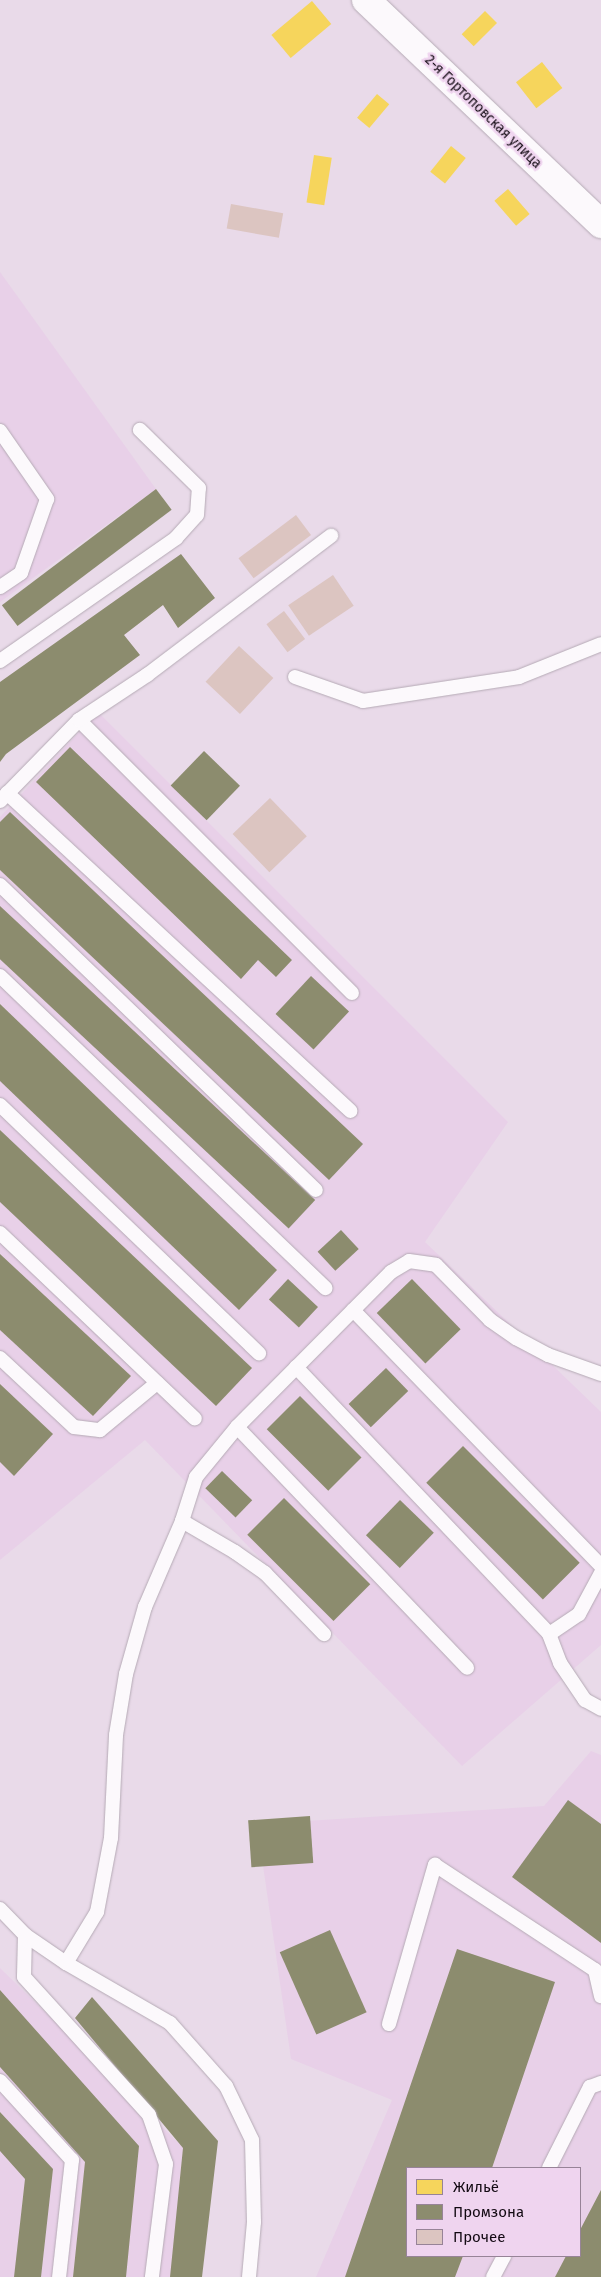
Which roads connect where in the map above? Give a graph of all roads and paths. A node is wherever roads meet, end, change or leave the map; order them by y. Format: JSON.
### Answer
{"nodes":[{"id":1,"x":366,"y":0,"type":"edge"},
{"id":2,"x":601,"y":224,"type":"edge"},
{"id":3,"x":140,"y":430,"type":"dead end"},
{"id":4,"x":0,"y":431,"type":"edge"},
{"id":5,"x":331,"y":536,"type":"dead end"},
{"id":6,"x":0,"y":587,"type":"edge"},
{"id":7,"x":601,"y":644,"type":"edge"},
{"id":8,"x":0,"y":661,"type":"edge"},
{"id":9,"x":295,"y":677,"type":"dead end"},
{"id":10,"x":79,"y":720,"type":"junction"},
{"id":11,"x":4,"y":797,"type":"edge"},
{"id":12,"x":0,"y":885,"type":"edge"},
{"id":13,"x":0,"y":976,"type":"edge"},
{"id":14,"x":352,"y":993,"type":"dead end"},
{"id":15,"x":0,"y":1105,"type":"edge"},
{"id":16,"x":350,"y":1111,"type":"dead end"},
{"id":17,"x":316,"y":1190,"type":"dead end"},
{"id":18,"x":0,"y":1234,"type":"edge"},
{"id":19,"x":325,"y":1288,"type":"dead end"},
{"id":20,"x":353,"y":1310,"type":"junction"},
{"id":21,"x":259,"y":1353,"type":"dead end"},
{"id":22,"x":0,"y":1358,"type":"edge"},
{"id":23,"x":296,"y":1367,"type":"junction"},
{"id":24,"x":601,"y":1374,"type":"edge"},
{"id":25,"x":157,"y":1383,"type":"junction"},
{"id":26,"x":195,"y":1419,"type":"dead end"},
{"id":27,"x":237,"y":1427,"type":"junction"},
{"id":28,"x":182,"y":1521,"type":"junction"},
{"id":29,"x":601,"y":1566,"type":"edge"},
{"id":30,"x":601,"y":1573,"type":"edge"},
{"id":31,"x":324,"y":1634,"type":"dead end"},
{"id":32,"x":549,"y":1634,"type":"junction"},
{"id":33,"x":467,"y":1668,"type":"dead end"},
{"id":34,"x":601,"y":1709,"type":"edge"},
{"id":35,"x":0,"y":1909,"type":"edge"},
{"id":36,"x":25,"y":1935,"type":"junction"},
{"id":37,"x":66,"y":1963,"type":"junction"},
{"id":38,"x":601,"y":1996,"type":"edge"},
{"id":39,"x":389,"y":2024,"type":"dead end"},
{"id":40,"x":0,"y":2081,"type":"edge"},
{"id":41,"x":601,"y":2083,"type":"edge"},
{"id":42,"x":550,"y":2167,"type":"edge"},
{"id":43,"x":503,"y":2257,"type":"edge"},
{"id":44,"x":59,"y":2277,"type":"edge"},
{"id":45,"x":152,"y":2277,"type":"edge"},
{"id":46,"x":249,"y":2277,"type":"edge"},
{"id":47,"x":493,"y":2277,"type":"edge"}],
"edges":[{"from":1,"to":2,"type":"street","name":"2-я Гортоповская улица"},
{"from":3,"to":8,"type":"lane"},
{"from":4,"to":6,"type":"lane"},
{"from":5,"to":10,"type":"lane"},
{"from":7,"to":9,"type":"lane"},
{"from":10,"to":11,"type":"lane"},
{"from":10,"to":14,"type":"lane"},
{"from":11,"to":16,"type":"lane"},
{"from":12,"to":17,"type":"lane"},
{"from":13,"to":19,"type":"lane"},
{"from":15,"to":21,"type":"lane"},
{"from":18,"to":25,"type":"lane"},
{"from":20,"to":23,"type":"lane"},
{"from":20,"to":24,"type":"lane"},
{"from":20,"to":29,"type":"lane"},
{"from":22,"to":25,"type":"lane"},
{"from":23,"to":27,"type":"lane"},
{"from":23,"to":32,"type":"lane"},
{"from":25,"to":26,"type":"lane"},
{"from":27,"to":28,"type":"lane"},
{"from":27,"to":33,"type":"lane"},
{"from":28,"to":31,"type":"lane"},
{"from":28,"to":37,"type":"lane"},
{"from":30,"to":32,"type":"lane"},
{"from":32,"to":34,"type":"lane"},
{"from":35,"to":36,"type":"lane"},
{"from":36,"to":37,"type":"lane"},
{"from":36,"to":45,"type":"lane"},
{"from":37,"to":46,"type":"lane"},
{"from":38,"to":39,"type":"lane"},
{"from":40,"to":44,"type":"lane"},
{"from":41,"to":42,"type":"lane"},
{"from":43,"to":47,"type":"lane"}]}
